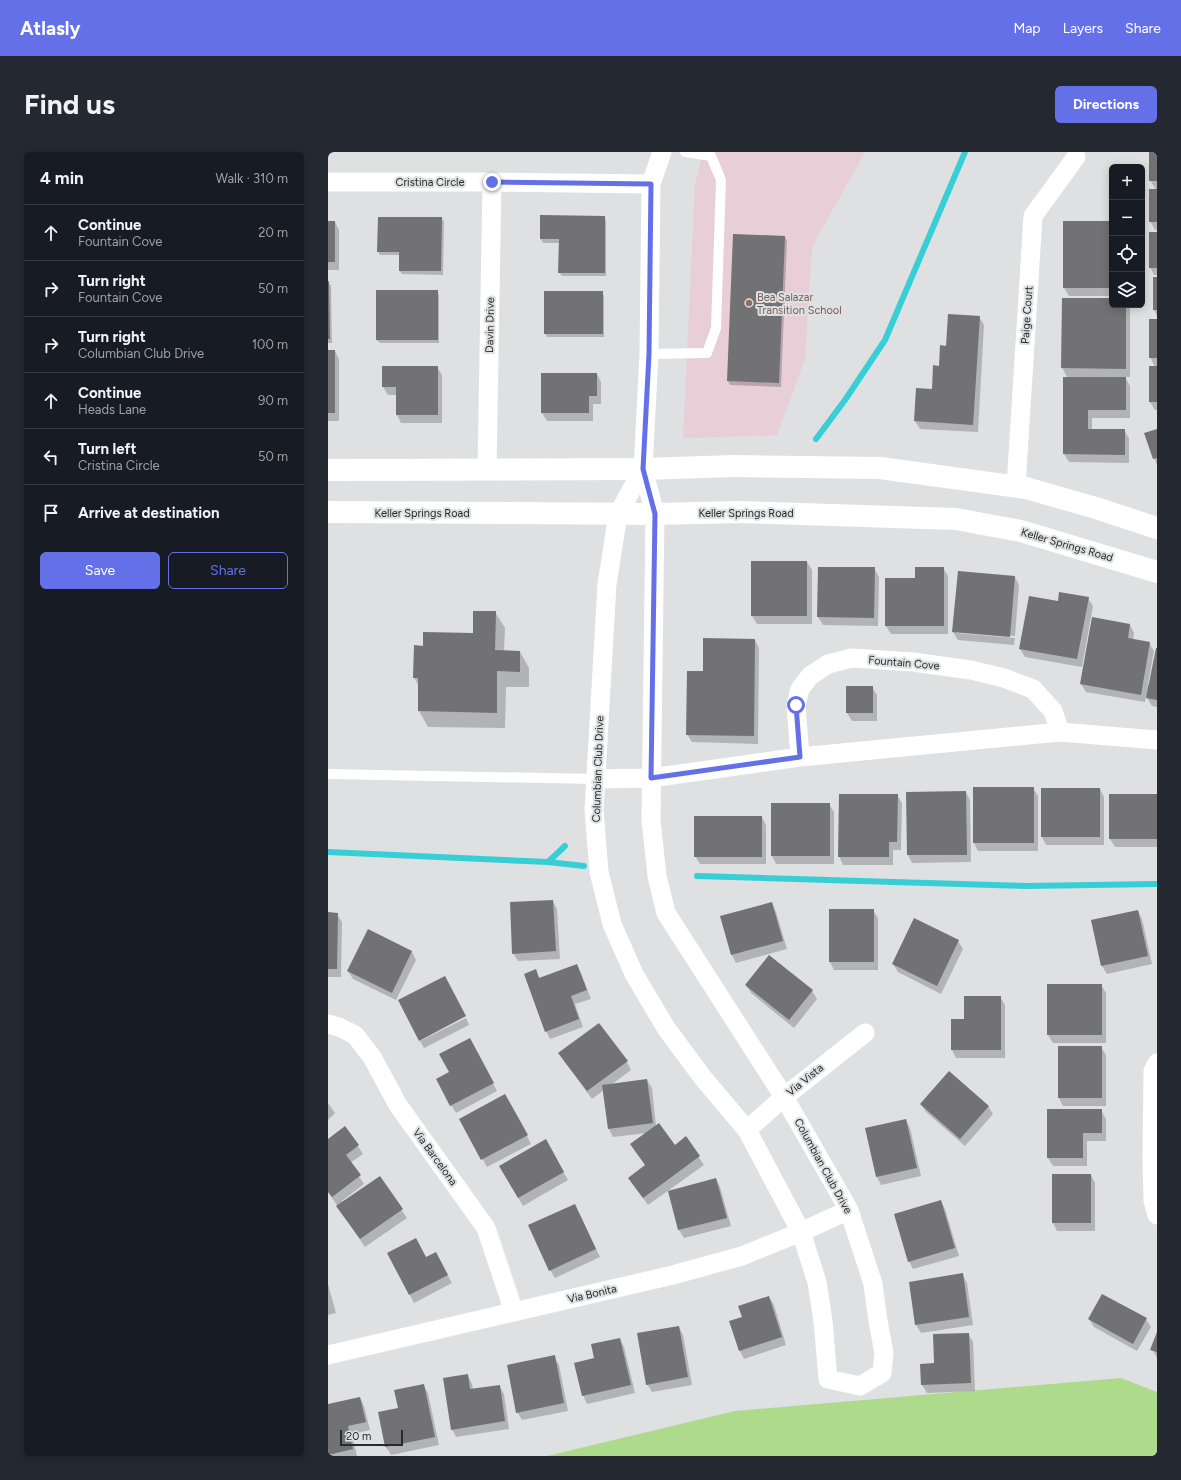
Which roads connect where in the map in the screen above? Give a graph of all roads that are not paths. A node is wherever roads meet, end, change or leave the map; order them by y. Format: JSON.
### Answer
{"nodes":[{"id":1,"x":662,"y":152,"type":"edge"},
{"id":2,"x":685,"y":152,"type":"edge"},
{"id":3,"x":1076,"y":158,"type":"dead end"},
{"id":4,"x":328,"y":182,"type":"edge"},
{"id":5,"x":492,"y":182,"type":"junction"},
{"id":6,"x":651,"y":184,"type":"junction"},
{"id":7,"x":649,"y":354,"type":"junction"},
{"id":8,"x":487,"y":469,"type":"junction"},
{"id":9,"x":643,"y":469,"type":"junction"},
{"id":10,"x":328,"y":470,"type":"edge"},
{"id":11,"x":1016,"y":487,"type":"junction"},
{"id":12,"x":328,"y":512,"type":"edge"},
{"id":13,"x":618,"y":514,"type":"junction"},
{"id":14,"x":655,"y":514,"type":"junction"},
{"id":15,"x":1157,"y":528,"type":"edge"},
{"id":16,"x":1157,"y":572,"type":"edge"},
{"id":17,"x":1060,"y":732,"type":"junction"},
{"id":18,"x":1157,"y":740,"type":"edge"},
{"id":19,"x":800,"y":757,"type":"junction"},
{"id":20,"x":328,"y":774,"type":"edge"},
{"id":21,"x":651,"y":778,"type":"junction"},
{"id":22,"x":596,"y":779,"type":"junction"},
{"id":23,"x":328,"y":1024,"type":"edge"},
{"id":24,"x":865,"y":1033,"type":"dead end"},
{"id":25,"x":1157,"y":1063,"type":"edge"},
{"id":26,"x":784,"y":1098,"type":"junction"},
{"id":27,"x":747,"y":1130,"type":"junction"},
{"id":28,"x":849,"y":1210,"type":"junction"},
{"id":29,"x":1157,"y":1215,"type":"edge"},
{"id":30,"x":801,"y":1232,"type":"junction"},
{"id":31,"x":514,"y":1312,"type":"junction"},
{"id":32,"x":328,"y":1355,"type":"edge"}],
"edges":[{"from":1,"to":6,"type":"street"},
{"from":2,"to":7,"type":"lane"},
{"from":3,"to":11,"type":"street","name":"Paige Court"},
{"from":4,"to":5,"type":"street","name":"Cristina Circle"},
{"from":5,"to":6,"type":"street","name":"Cristina Circle"},
{"from":5,"to":8,"type":"street","name":"Davin Drive"},
{"from":6,"to":7,"type":"street"},
{"from":7,"to":9,"type":"street"},
{"from":8,"to":9,"type":"main road"},
{"from":8,"to":10,"type":"main road"},
{"from":9,"to":11,"type":"main road"},
{"from":9,"to":13,"type":"street","name":"Columbian Club Drive"},
{"from":9,"to":14,"type":"street","name":"Columbian Club Drive"},
{"from":11,"to":15,"type":"main road"},
{"from":12,"to":13,"type":"main road","name":"Keller Springs Road"},
{"from":13,"to":14,"type":"main road","name":"Keller Springs Road"},
{"from":13,"to":22,"type":"street","name":"Columbian Club Drive"},
{"from":14,"to":16,"type":"main road","name":"Keller Springs Road"},
{"from":14,"to":21,"type":"street","name":"Columbian Club Drive"},
{"from":17,"to":18,"type":"street"},
{"from":17,"to":19,"type":"street"},
{"from":17,"to":19,"type":"street","name":"Fountain Cove"},
{"from":19,"to":21,"type":"street"},
{"from":20,"to":22,"type":"lane"},
{"from":21,"to":22,"type":"street"},
{"from":21,"to":26,"type":"street","name":"Columbian Club Drive"},
{"from":22,"to":27,"type":"street","name":"Columbian Club Drive"},
{"from":23,"to":31,"type":"street","name":"Via Barcelona"},
{"from":24,"to":26,"type":"street","name":"Via Vista"},
{"from":25,"to":29,"type":"street"},
{"from":26,"to":27,"type":"street","name":"Via Vista"},
{"from":26,"to":28,"type":"street","name":"Columbian Club Drive"},
{"from":27,"to":30,"type":"street","name":"Columbian Club Drive"},
{"from":28,"to":30,"type":"street","name":"Via Bonita"},
{"from":28,"to":30,"type":"street","name":"Columbian Club Drive"},
{"from":30,"to":31,"type":"street","name":"Via Bonita"},
{"from":31,"to":32,"type":"street","name":"Via Bonita"}]}
